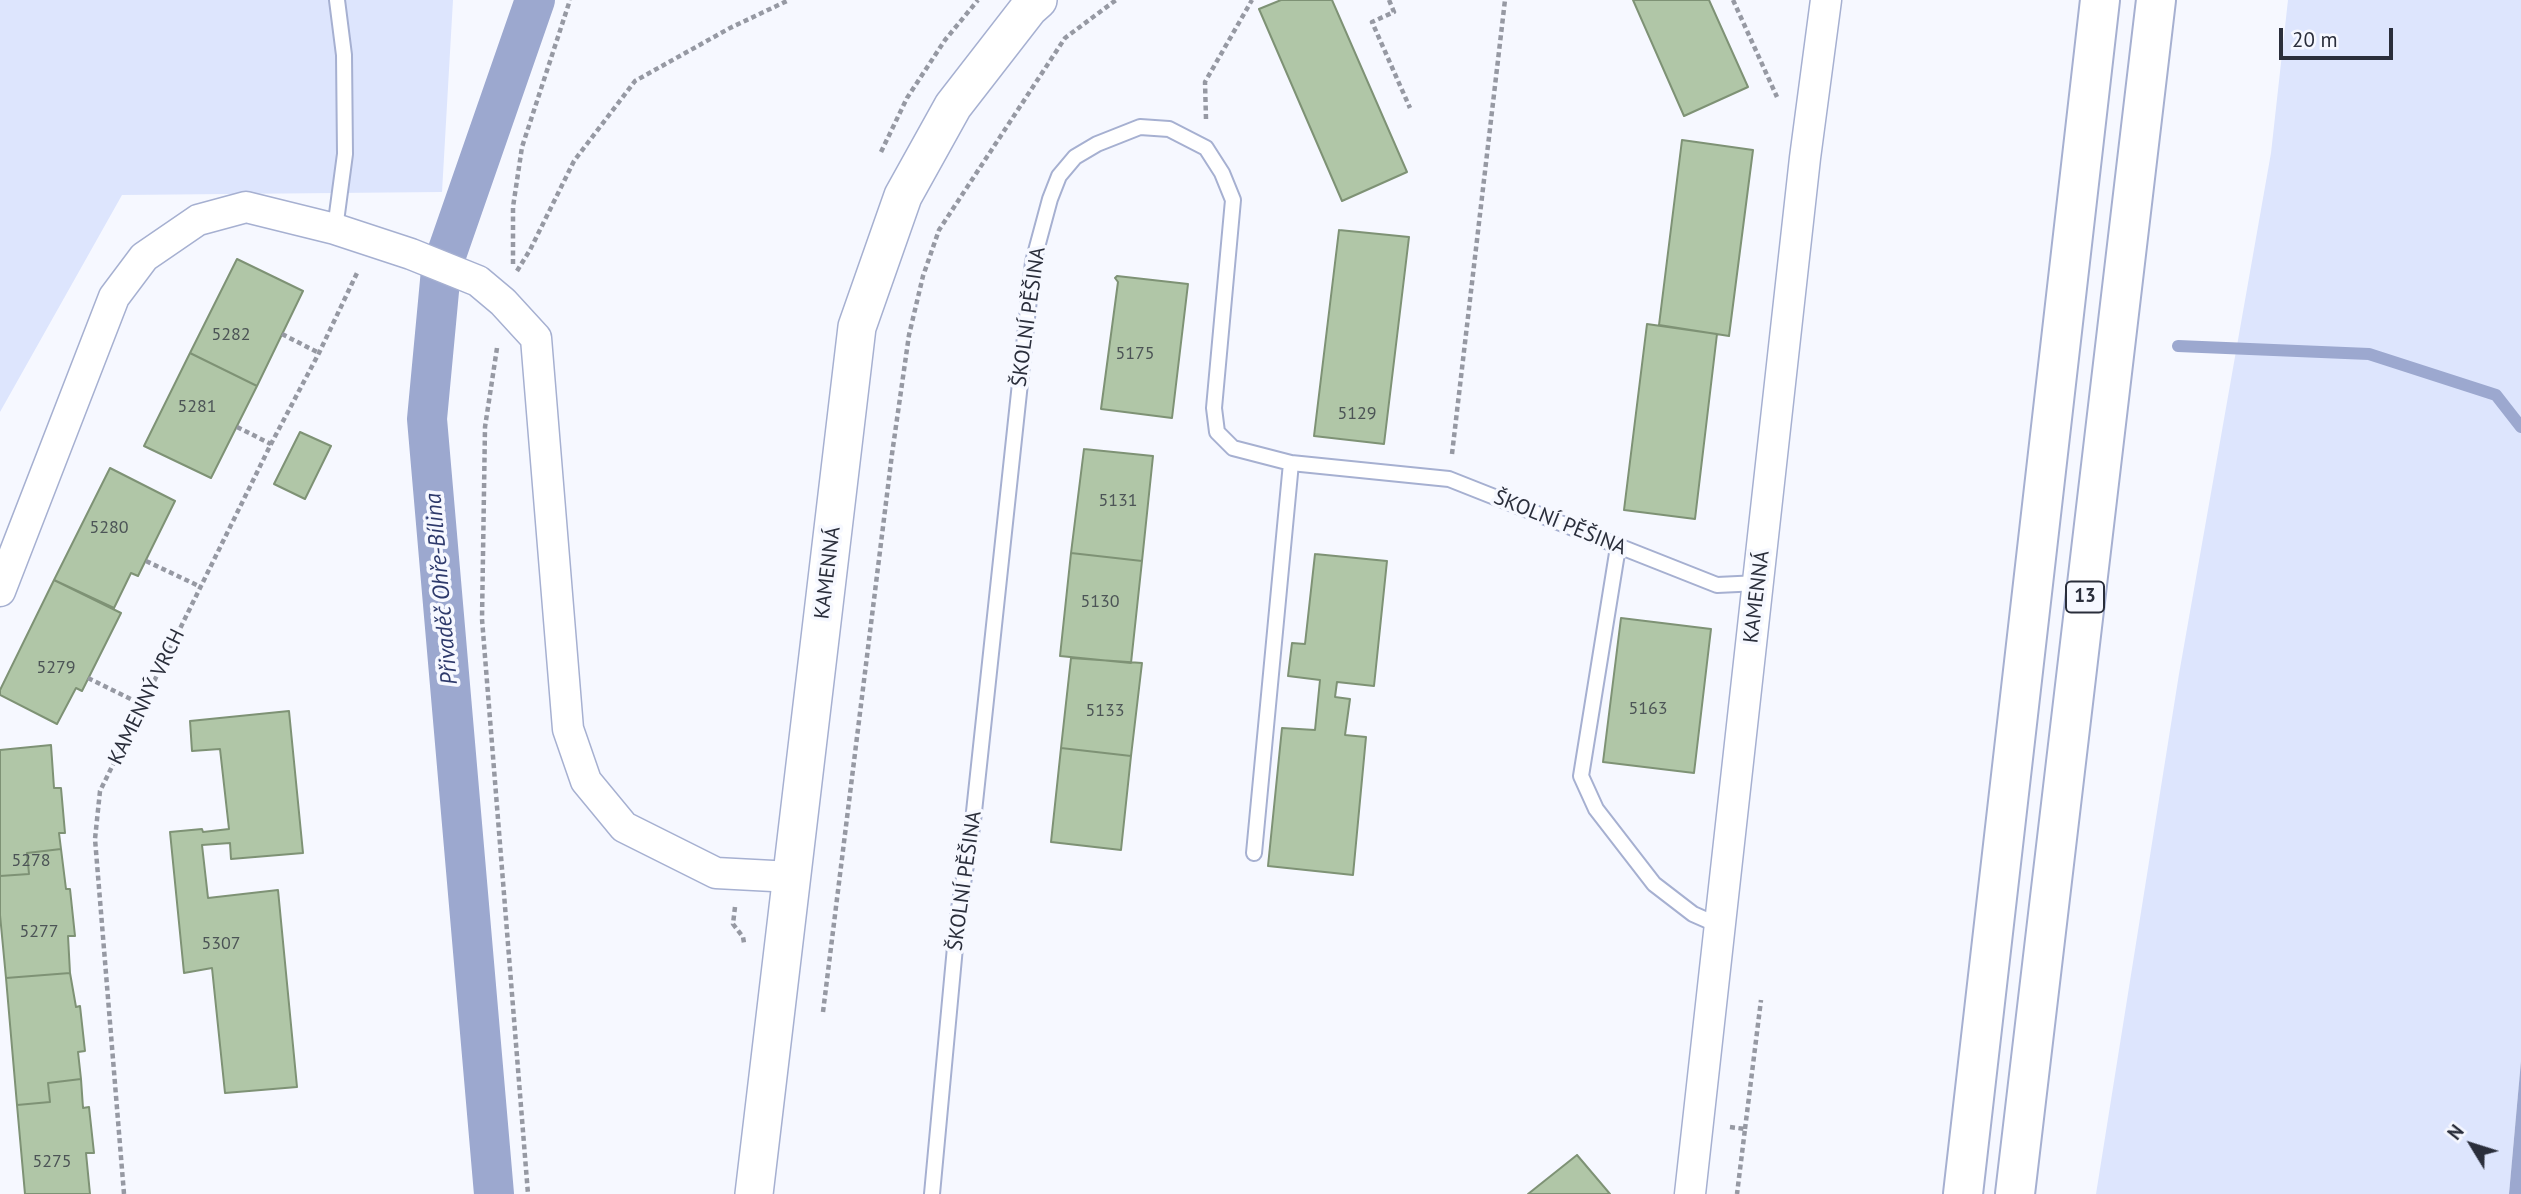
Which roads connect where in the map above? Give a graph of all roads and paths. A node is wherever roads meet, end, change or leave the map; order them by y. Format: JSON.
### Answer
{"nodes":[{"id":1,"x":337,"y":0,"type":"edge"},
{"id":2,"x":570,"y":0,"type":"edge"},
{"id":3,"x":789,"y":0,"type":"edge"},
{"id":4,"x":1038,"y":0,"type":"edge"},
{"id":5,"x":1116,"y":0,"type":"edge"},
{"id":6,"x":1252,"y":0,"type":"edge"},
{"id":7,"x":1389,"y":0,"type":"edge"},
{"id":8,"x":1506,"y":0,"type":"edge"},
{"id":9,"x":1733,"y":0,"type":"edge"},
{"id":10,"x":1826,"y":0,"type":"edge"},
{"id":11,"x":2085,"y":0,"type":"edge"},
{"id":12,"x":2100,"y":0,"type":"edge"},
{"id":13,"x":2156,"y":0,"type":"edge"},
{"id":14,"x":2090,"y":80,"type":"junction"},
{"id":15,"x":1410,"y":108,"type":"dead end"},
{"id":16,"x":1206,"y":148,"type":"junction"},
{"id":17,"x":1805,"y":158,"type":"junction"},
{"id":18,"x":335,"y":229,"type":"junction"},
{"id":19,"x":372,"y":240,"type":"junction"},
{"id":20,"x":508,"y":290,"type":"junction"},
{"id":21,"x":282,"y":334,"type":"dead end"},
{"id":22,"x":319,"y":353,"type":"junction"},
{"id":23,"x":237,"y":426,"type":"dead end"},
{"id":24,"x":271,"y":444,"type":"junction"},
{"id":25,"x":1291,"y":463,"type":"junction"},
{"id":26,"x":1449,"y":479,"type":"junction"},
{"id":27,"x":1618,"y":547,"type":"junction"},
{"id":28,"x":146,"y":561,"type":"dead end"},
{"id":29,"x":1759,"y":583,"type":"junction"},
{"id":30,"x":201,"y":587,"type":"junction"},
{"id":31,"x":0,"y":591,"type":"edge"},
{"id":32,"x":88,"y":678,"type":"dead end"},
{"id":33,"x":143,"y":705,"type":"junction"},
{"id":34,"x":1254,"y":853,"type":"dead end"},
{"id":35,"x":792,"y":877,"type":"junction"},
{"id":36,"x":1718,"y":925,"type":"junction"},
{"id":37,"x":1761,"y":1000,"type":"dead end"},
{"id":38,"x":823,"y":1012,"type":"dead end"},
{"id":39,"x":1745,"y":1129,"type":"dead end"},
{"id":40,"x":124,"y":1194,"type":"edge"},
{"id":41,"x":528,"y":1194,"type":"edge"},
{"id":42,"x":754,"y":1194,"type":"edge"},
{"id":43,"x":932,"y":1194,"type":"edge"},
{"id":44,"x":1690,"y":1194,"type":"edge"},
{"id":45,"x":1963,"y":1194,"type":"edge"},
{"id":46,"x":2015,"y":1194,"type":"edge"}],
"edges":[{"from":1,"to":18,"type":"lane"},
{"from":2,"to":20,"type":"path"},
{"from":3,"to":20,"type":"path"},
{"from":4,"to":35,"type":"street","name":"KAMENNÁ"},
{"from":5,"to":38,"type":"path"},
{"from":6,"to":16,"type":"path"},
{"from":7,"to":15,"type":"path"},
{"from":8,"to":26,"type":"path"},
{"from":9,"to":17,"type":"path"},
{"from":10,"to":17,"type":"street","name":"KAMENNÁ"},
{"from":11,"to":14,"type":"highway"},
{"from":12,"to":14,"type":"highway"},
{"from":13,"to":46,"type":"highway","number":"13"},
{"from":14,"to":45,"type":"highway"},
{"from":16,"to":25,"type":"lane","name":"ŠKOLNÍ PĚŠINA"},
{"from":16,"to":43,"type":"lane","name":"ŠKOLNÍ PĚŠINA"},
{"from":17,"to":29,"type":"street","name":"KAMENNÁ"},
{"from":18,"to":19,"type":"street"},
{"from":18,"to":31,"type":"street"},
{"from":19,"to":20,"type":"street"},
{"from":19,"to":22,"type":"path","name":"KAMENNÝ VRCH"},
{"from":20,"to":35,"type":"street"},
{"from":20,"to":41,"type":"path"},
{"from":21,"to":22,"type":"path"},
{"from":22,"to":24,"type":"path","name":"KAMENNÝ VRCH"},
{"from":23,"to":24,"type":"path"},
{"from":24,"to":30,"type":"path","name":"KAMENNÝ VRCH"},
{"from":25,"to":26,"type":"lane","name":"ŠKOLNÍ PĚŠINA"},
{"from":25,"to":34,"type":"lane"},
{"from":26,"to":27,"type":"lane","name":"ŠKOLNÍ PĚŠINA"},
{"from":27,"to":29,"type":"lane","name":"ŠKOLNÍ PĚŠINA"},
{"from":27,"to":36,"type":"lane"},
{"from":28,"to":30,"type":"path"},
{"from":29,"to":36,"type":"street","name":"KAMENNÁ"},
{"from":30,"to":33,"type":"path","name":"KAMENNÝ VRCH"},
{"from":32,"to":33,"type":"path"},
{"from":33,"to":40,"type":"path","name":"KAMENNÝ VRCH"},
{"from":35,"to":42,"type":"street","name":"KAMENNÁ"},
{"from":36,"to":44,"type":"street","name":"KAMENNÁ"},
{"from":37,"to":39,"type":"path"}]}
